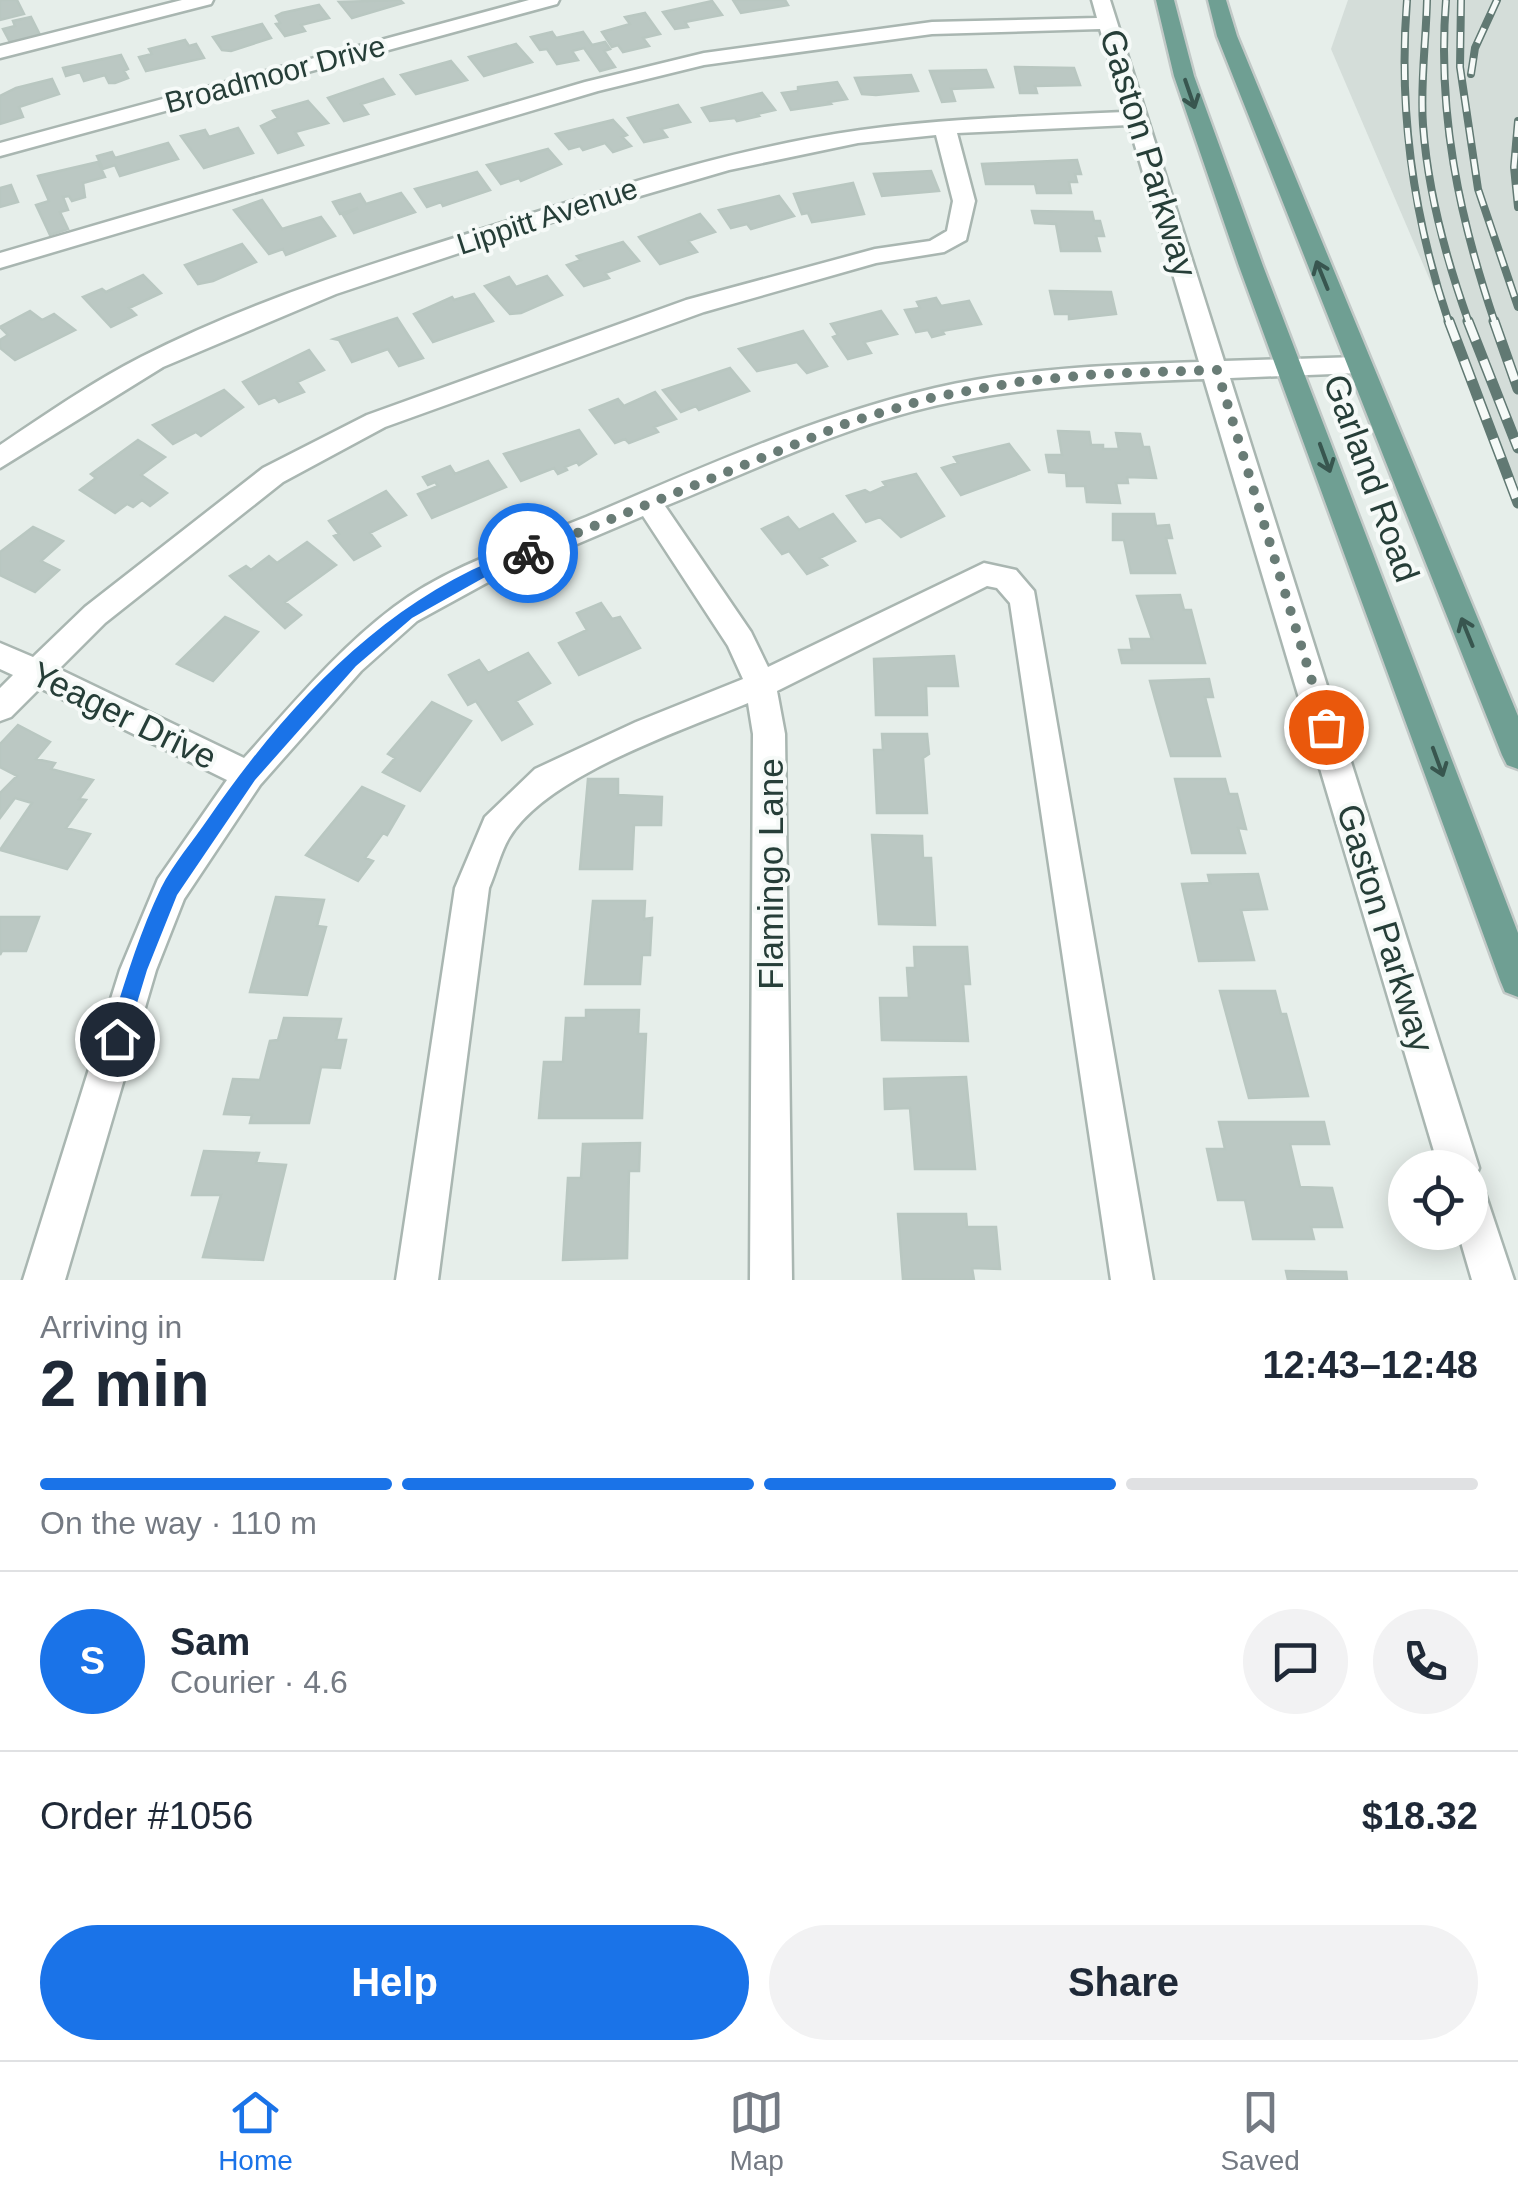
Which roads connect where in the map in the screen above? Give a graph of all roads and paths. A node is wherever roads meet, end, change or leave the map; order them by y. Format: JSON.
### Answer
{"nodes":[{"id":1,"x":204,"y":0,"type":"edge"},
{"id":2,"x":550,"y":0,"type":"edge"},
{"id":3,"x":1166,"y":0,"type":"edge"},
{"id":4,"x":1217,"y":0,"type":"edge"},
{"id":5,"x":1105,"y":11,"type":"edge"},
{"id":6,"x":0,"y":52,"type":"edge"},
{"id":7,"x":1137,"y":118,"type":"junction"},
{"id":8,"x":945,"y":127,"type":"junction"},
{"id":9,"x":0,"y":150,"type":"edge"},
{"id":10,"x":0,"y":262,"type":"edge"},
{"id":11,"x":1358,"y":365,"type":"junction"},
{"id":12,"x":1291,"y":366,"type":"junction"},
{"id":13,"x":1217,"y":370,"type":"junction"},
{"id":14,"x":0,"y":458,"type":"edge"},
{"id":15,"x":648,"y":502,"type":"junction"},
{"id":16,"x":0,"y":655,"type":"edge"},
{"id":17,"x":36,"y":672,"type":"junction"},
{"id":18,"x":761,"y":685,"type":"junction"},
{"id":19,"x":0,"y":708,"type":"edge"},
{"id":20,"x":1518,"y":755,"type":"edge"},
{"id":21,"x":249,"y":775,"type":"junction"},
{"id":22,"x":1518,"y":980,"type":"edge"},
{"id":23,"x":1454,"y":1150,"type":"edge"},
{"id":24,"x":1484,"y":1250,"type":"edge"},
{"id":25,"x":44,"y":1280,"type":"edge"},
{"id":26,"x":417,"y":1280,"type":"edge"},
{"id":27,"x":771,"y":1280,"type":"edge"},
{"id":28,"x":1132,"y":1280,"type":"edge"},
{"id":29,"x":1493,"y":1280,"type":"edge"}],
"edges":[{"from":1,"to":6,"type":"street"},
{"from":2,"to":9,"type":"street","name":"Broadmoor Drive"},
{"from":3,"to":12,"type":"main road","name":"Garland Road","one_way":true},
{"from":11,"to":4,"type":"main road","name":"Garland Road","one_way":true},
{"from":5,"to":7,"type":"street","name":"Gaston Parkway"},
{"from":5,"to":10,"type":"street"},
{"from":7,"to":8,"type":"street","name":"Lippitt Avenue"},
{"from":7,"to":13,"type":"street","name":"Gaston Parkway"},
{"from":8,"to":14,"type":"street","name":"Lippitt Avenue"},
{"from":8,"to":17,"type":"street"},
{"from":11,"to":12,"type":"street"},
{"from":20,"to":11,"type":"main road","name":"Garland Road","one_way":true},
{"from":12,"to":13,"type":"street"},
{"from":12,"to":22,"type":"main road","name":"Garland Road","one_way":true},
{"from":13,"to":15,"type":"street"},
{"from":13,"to":23,"type":"street","name":"Gaston Parkway"},
{"from":15,"to":18,"type":"street","name":"Flamingo Lane"},
{"from":15,"to":21,"type":"street"},
{"from":16,"to":17,"type":"street","name":"Yeager Drive"},
{"from":17,"to":19,"type":"street"},
{"from":17,"to":21,"type":"street","name":"Yeager Drive"},
{"from":18,"to":26,"type":"street"},
{"from":18,"to":27,"type":"street","name":"Flamingo Lane"},
{"from":18,"to":28,"type":"street"},
{"from":21,"to":25,"type":"street"},
{"from":24,"to":29,"type":"street"}]}
